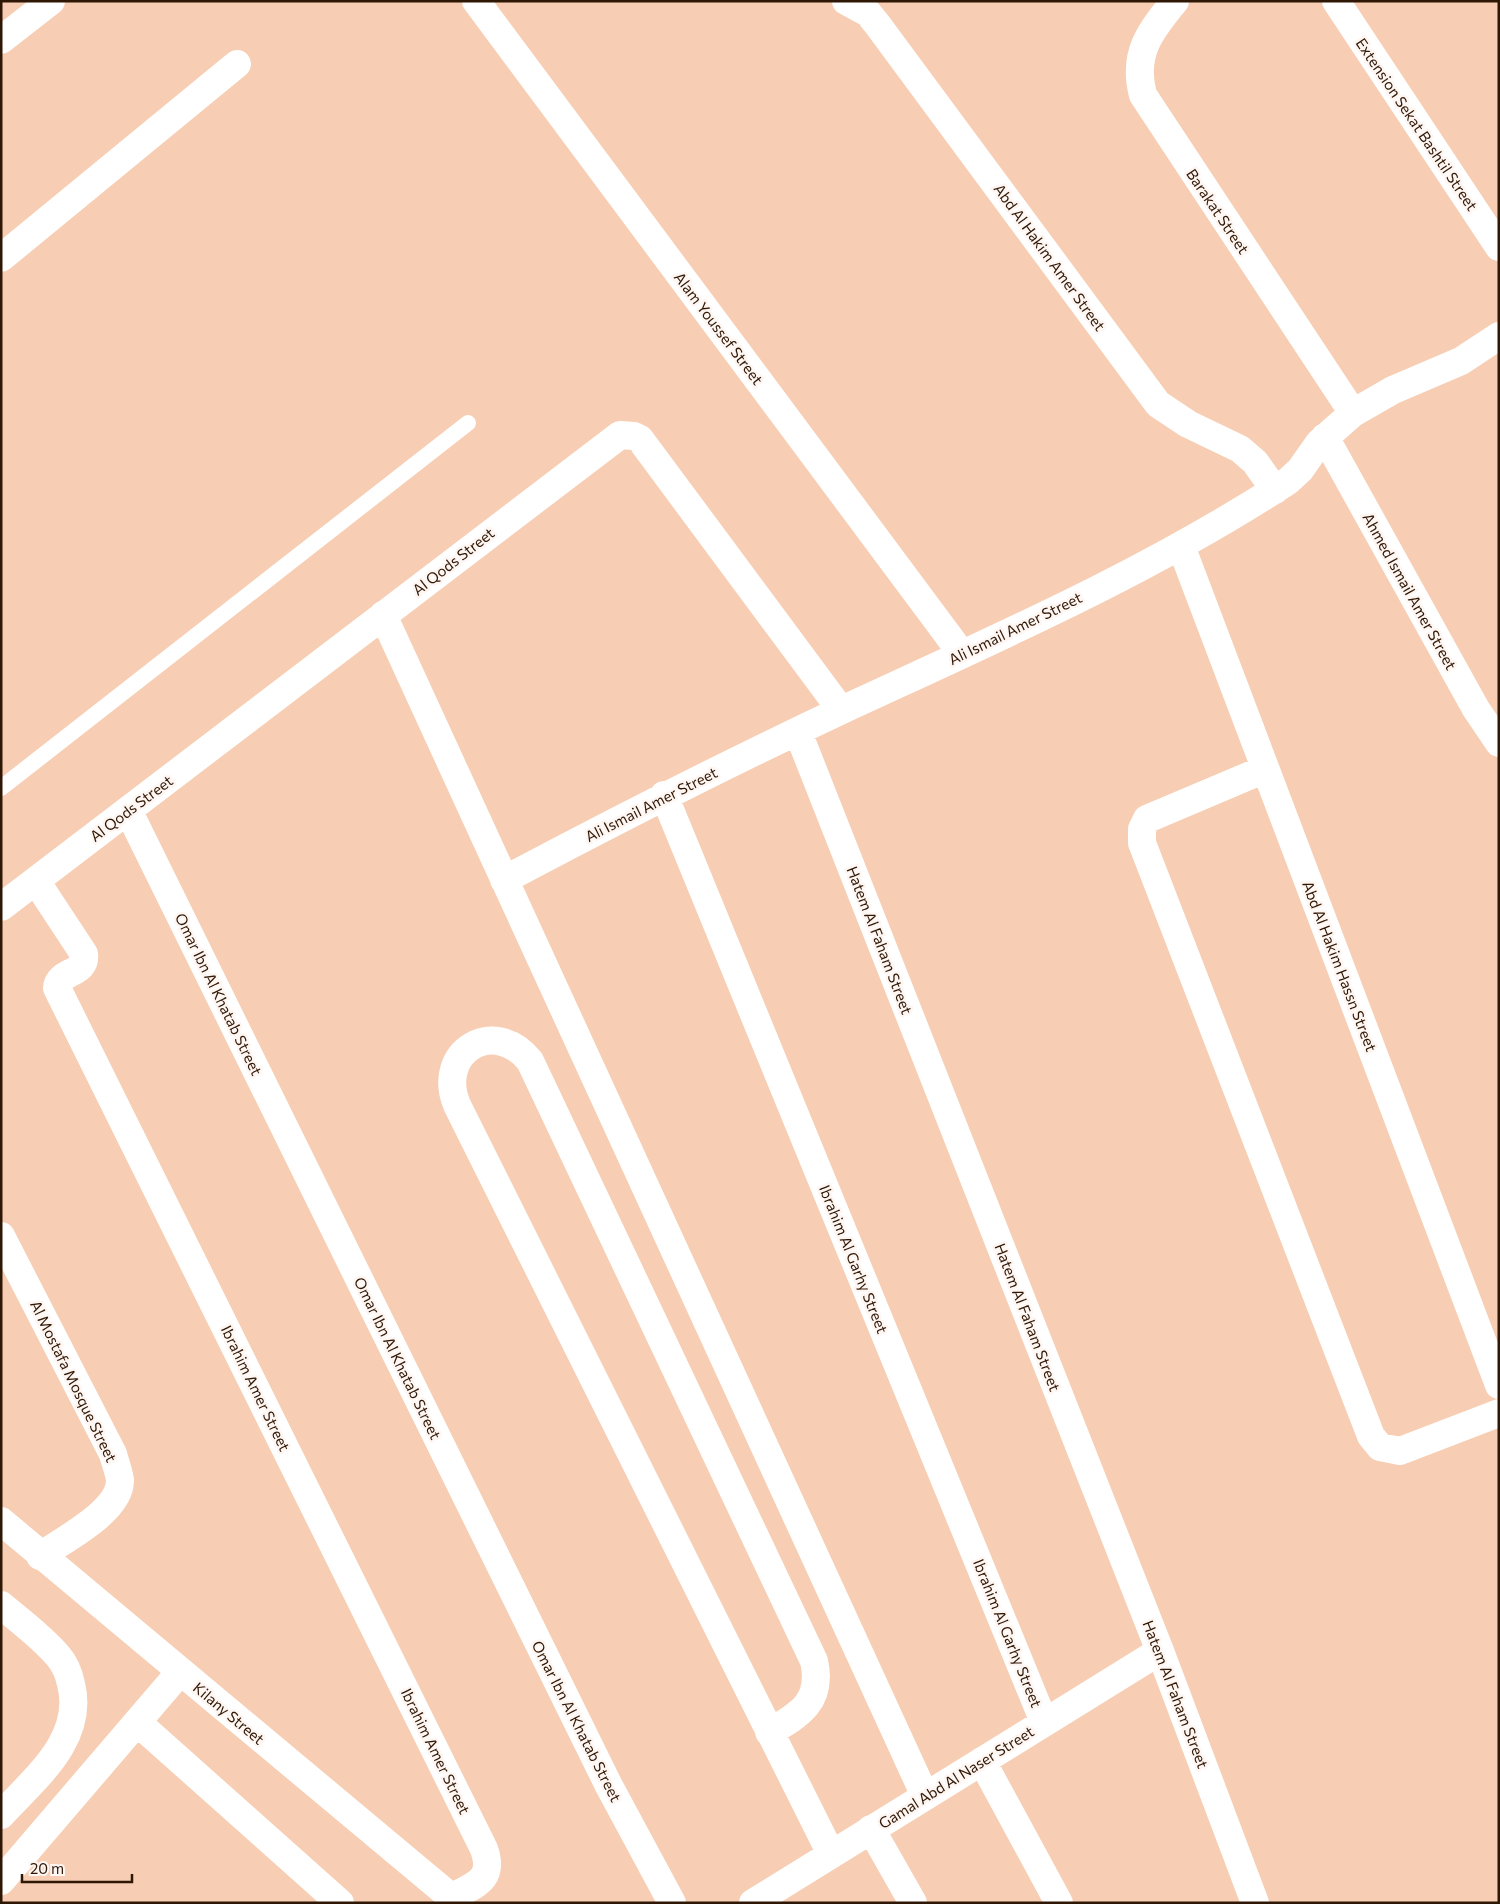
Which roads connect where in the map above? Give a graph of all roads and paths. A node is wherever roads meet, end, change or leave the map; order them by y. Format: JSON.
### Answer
{"nodes":[{"id":1,"x":51,"y":1,"type":"edge"},
{"id":2,"x":476,"y":1,"type":"edge"},
{"id":3,"x":846,"y":1,"type":"edge"},
{"id":4,"x":1175,"y":1,"type":"edge"},
{"id":5,"x":1336,"y":1,"type":"edge"},
{"id":6,"x":1,"y":40,"type":"edge"},
{"id":7,"x":237,"y":64,"type":"dead end"},
{"id":8,"x":1499,"y":247,"type":"edge"},
{"id":9,"x":1,"y":258,"type":"edge"},
{"id":10,"x":1499,"y":336,"type":"edge"},
{"id":11,"x":1353,"y":413,"type":"junction"},
{"id":12,"x":468,"y":423,"type":"dead end"},
{"id":13,"x":1325,"y":438,"type":"junction"},
{"id":14,"x":1274,"y":490,"type":"junction"},
{"id":15,"x":1181,"y":546,"type":"junction"},
{"id":16,"x":383,"y":615,"type":"junction"},
{"id":17,"x":962,"y":654,"type":"junction"},
{"id":18,"x":841,"y":710,"type":"junction"},
{"id":19,"x":798,"y":732,"type":"junction"},
{"id":20,"x":1499,"y":743,"type":"edge"},
{"id":21,"x":1265,"y":769,"type":"junction"},
{"id":22,"x":1,"y":788,"type":"edge"},
{"id":23,"x":664,"y":795,"type":"junction"},
{"id":24,"x":128,"y":810,"type":"junction"},
{"id":25,"x":36,"y":880,"type":"junction"},
{"id":26,"x":504,"y":880,"type":"junction"},
{"id":27,"x":1,"y":907,"type":"edge"},
{"id":28,"x":1,"y":1236,"type":"edge"},
{"id":29,"x":1499,"y":1385,"type":"edge"},
{"id":30,"x":1499,"y":1412,"type":"edge"},
{"id":31,"x":1,"y":1522,"type":"edge"},
{"id":32,"x":40,"y":1556,"type":"junction"},
{"id":33,"x":1,"y":1605,"type":"edge"},
{"id":34,"x":1160,"y":1651,"type":"junction"},
{"id":35,"x":180,"y":1672,"type":"junction"},
{"id":36,"x":137,"y":1722,"type":"junction"},
{"id":37,"x":1044,"y":1722,"type":"junction"},
{"id":38,"x":769,"y":1732,"type":"junction"},
{"id":39,"x":982,"y":1761,"type":"junction"},
{"id":40,"x":925,"y":1796,"type":"junction"},
{"id":41,"x":1,"y":1815,"type":"edge"},
{"id":42,"x":871,"y":1829,"type":"junction"},
{"id":43,"x":831,"y":1854,"type":"junction"},
{"id":44,"x":1,"y":1882,"type":"edge"},
{"id":45,"x":455,"y":1900,"type":"edge"},
{"id":46,"x":340,"y":1903,"type":"edge"},
{"id":47,"x":672,"y":1903,"type":"edge"},
{"id":48,"x":753,"y":1903,"type":"edge"},
{"id":49,"x":913,"y":1903,"type":"edge"},
{"id":50,"x":1059,"y":1903,"type":"edge"},
{"id":51,"x":1255,"y":1903,"type":"edge"}],
"edges":[{"from":1,"to":6,"type":"street"},
{"from":2,"to":17,"type":"street","name":"Alam Youssef Street"},
{"from":3,"to":14,"type":"street","name":"Abd Al Hakim Amer Street"},
{"from":4,"to":11,"type":"street","name":"Barakat Street"},
{"from":5,"to":8,"type":"street","name":"Extension Sekat Bashtil Street"},
{"from":7,"to":9,"type":"street"},
{"from":10,"to":11,"type":"street","name":"Ali Ismail Amer Street"},
{"from":11,"to":13,"type":"street","name":"Ali Ismail Amer Street"},
{"from":12,"to":22,"type":"lane"},
{"from":13,"to":14,"type":"street","name":"Ali Ismail Amer Street"},
{"from":13,"to":20,"type":"street","name":"Ahmed Ismail Amer Street"},
{"from":14,"to":15,"type":"street","name":"Ali Ismail Amer Street"},
{"from":15,"to":17,"type":"street","name":"Ali Ismail Amer Street"},
{"from":15,"to":21,"type":"street","name":"Abd Al Hakim Hassn Street"},
{"from":16,"to":18,"type":"street","name":"Al Qods Street"},
{"from":16,"to":24,"type":"street","name":"Al Qods Street"},
{"from":16,"to":26,"type":"street"},
{"from":17,"to":18,"type":"street","name":"Ali Ismail Amer Street"},
{"from":18,"to":19,"type":"street","name":"Ali Ismail Amer Street"},
{"from":19,"to":23,"type":"street","name":"Ali Ismail Amer Street"},
{"from":19,"to":34,"type":"street","name":"Hatem Al Faham Street"},
{"from":21,"to":29,"type":"street","name":"Abd Al Hakim Hassn Street"},
{"from":21,"to":30,"type":"street"},
{"from":23,"to":26,"type":"street","name":"Ali Ismail Amer Street"},
{"from":23,"to":37,"type":"street","name":"Ibrahim Al Garhy Street"},
{"from":24,"to":25,"type":"street","name":"Al Qods Street"},
{"from":24,"to":47,"type":"street","name":"Omar Ibn Al Khatab Street"},
{"from":25,"to":27,"type":"street","name":"Al Qods Street"},
{"from":25,"to":45,"type":"street","name":"Ibrahim Amer Street"},
{"from":26,"to":40,"type":"street"},
{"from":28,"to":32,"type":"street","name":"Al Mostafa Mosque Street"},
{"from":31,"to":32,"type":"street","name":"Kilany Street"},
{"from":32,"to":35,"type":"street","name":"Kilany Street"},
{"from":33,"to":41,"type":"street"},
{"from":34,"to":37,"type":"street","name":"Gamal Abd Al Naser Street"},
{"from":34,"to":51,"type":"street","name":"Hatem Al Faham Street"},
{"from":35,"to":36,"type":"street"},
{"from":35,"to":45,"type":"street","name":"Kilany Street"},
{"from":36,"to":44,"type":"street"},
{"from":36,"to":46,"type":"street"},
{"from":37,"to":39,"type":"street","name":"Gamal Abd Al Naser Street"},
{"from":38,"to":38,"type":"street"},
{"from":38,"to":43,"type":"street"},
{"from":39,"to":40,"type":"street","name":"Gamal Abd Al Naser Street"},
{"from":39,"to":50,"type":"street"},
{"from":40,"to":42,"type":"street","name":"Gamal Abd Al Naser Street"},
{"from":42,"to":43,"type":"street","name":"Gamal Abd Al Naser Street"},
{"from":42,"to":49,"type":"street"},
{"from":43,"to":48,"type":"street","name":"Gamal Abd Al Naser Street"}]}
